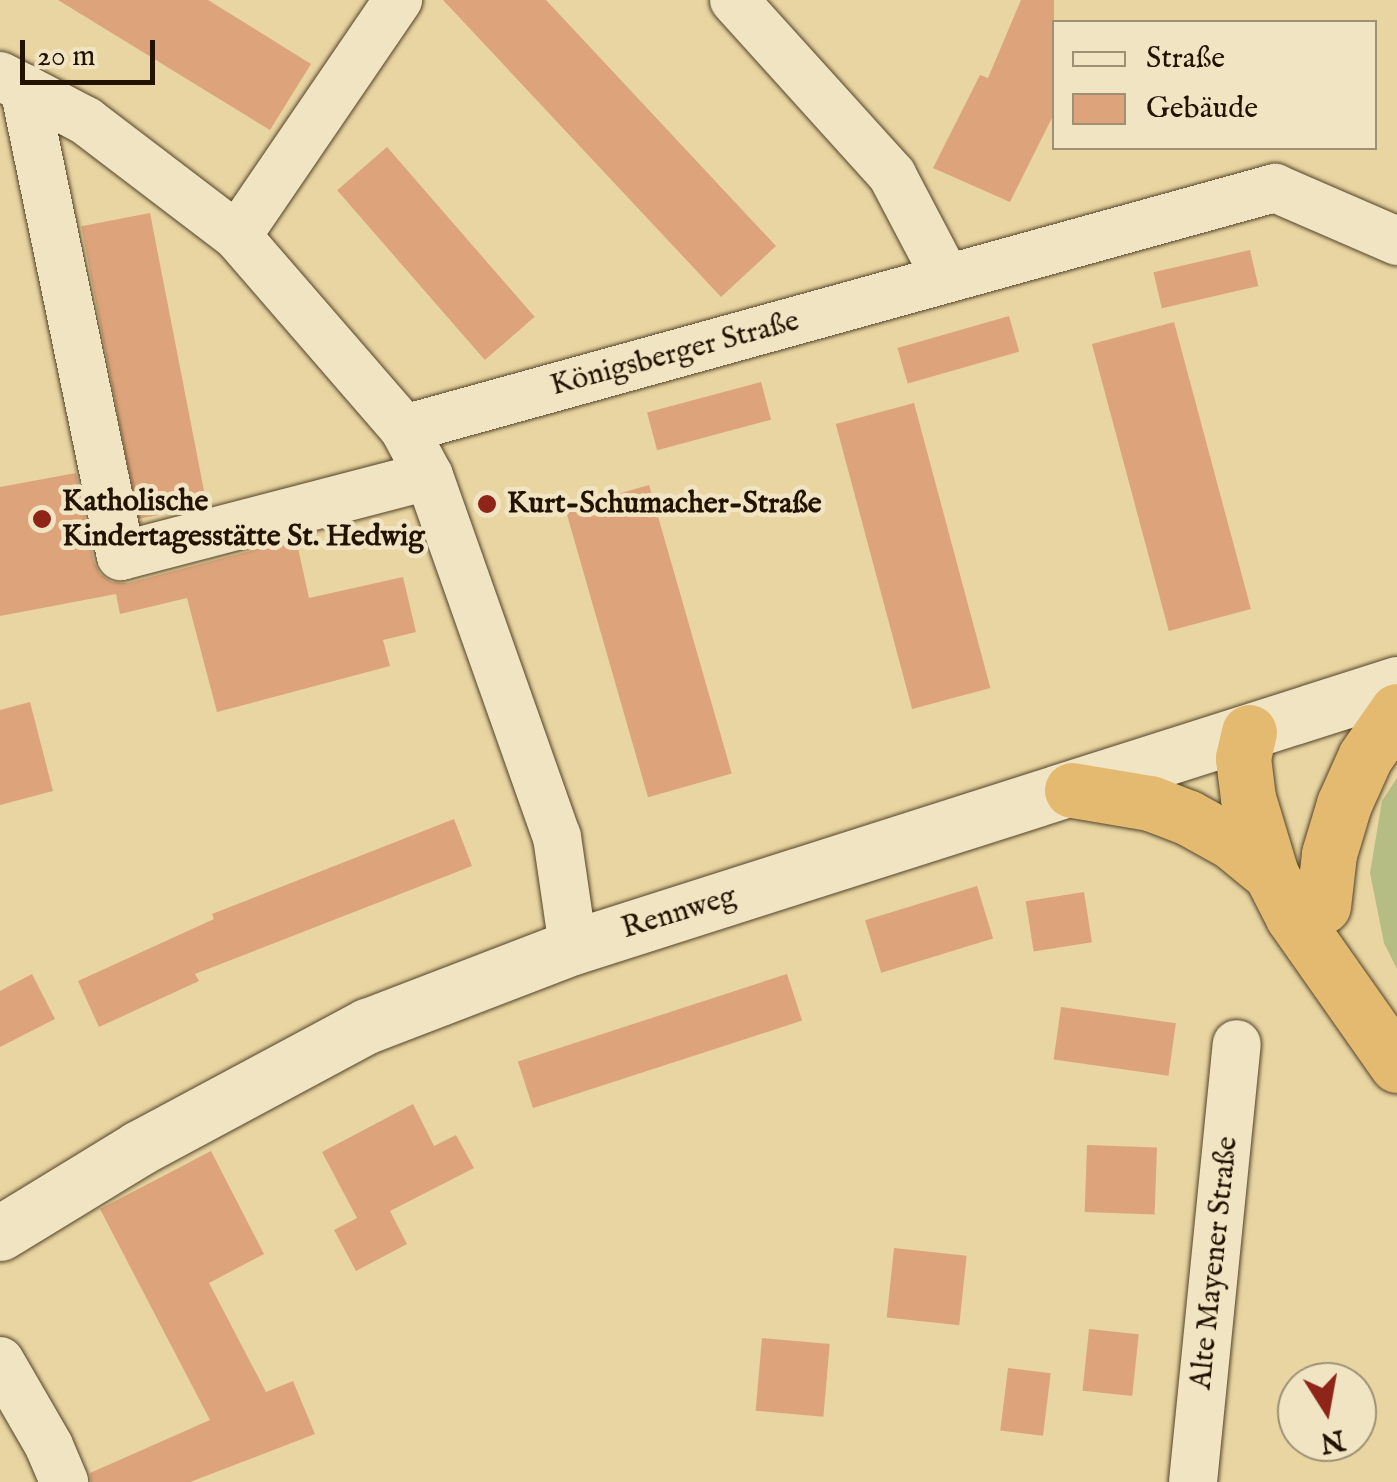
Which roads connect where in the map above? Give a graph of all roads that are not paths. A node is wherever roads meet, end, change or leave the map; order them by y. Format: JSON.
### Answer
{"nodes":[{"id":1,"x":398,"y":0,"type":"edge"},
{"id":2,"x":734,"y":0,"type":"edge"},
{"id":3,"x":12,"y":82,"type":"edge"},
{"id":4,"x":237,"y":236,"type":"junction"},
{"id":5,"x":1397,"y":241,"type":"edge"},
{"id":6,"x":946,"y":278,"type":"junction"},
{"id":7,"x":404,"y":428,"type":"junction"},
{"id":8,"x":429,"y":476,"type":"junction"},
{"id":9,"x":1397,"y":684,"type":"edge"},
{"id":10,"x":1397,"y":710,"type":"edge"},
{"id":11,"x":1249,"y":732,"type":"junction"},
{"id":12,"x":1072,"y":790,"type":"junction"},
{"id":13,"x":1271,"y":874,"type":"junction"},
{"id":14,"x":1322,"y":906,"type":"junction"},
{"id":15,"x":573,"y":947,"type":"junction"},
{"id":16,"x":1364,"y":1021,"type":"junction"},
{"id":17,"x":1237,"y":1044,"type":"dead end"},
{"id":18,"x":1397,"y":1065,"type":"edge"},
{"id":19,"x":0,"y":1233,"type":"edge"},
{"id":20,"x":0,"y":1361,"type":"edge"},
{"id":21,"x":64,"y":1482,"type":"edge"},
{"id":22,"x":1193,"y":1482,"type":"edge"}],
"edges":[{"from":1,"to":4,"type":"street"},
{"from":2,"to":6,"type":"street"},
{"from":3,"to":4,"type":"street"},
{"from":3,"to":8,"type":"street"},
{"from":4,"to":7,"type":"street"},
{"from":5,"to":6,"type":"street","name":"Königsberger Straße"},
{"from":6,"to":7,"type":"street","name":"Königsberger Straße"},
{"from":7,"to":8,"type":"street"},
{"from":8,"to":15,"type":"street"},
{"from":9,"to":11,"type":"street","name":"Rennweg"},
{"from":10,"to":14,"type":"highway"},
{"from":11,"to":12,"type":"street","name":"Rennweg"},
{"from":11,"to":13,"type":"highway"},
{"from":11,"to":14,"type":"highway"},
{"from":12,"to":13,"type":"highway"},
{"from":12,"to":15,"type":"street","name":"Rennweg"},
{"from":13,"to":16,"type":"highway"},
{"from":14,"to":16,"type":"highway"},
{"from":15,"to":19,"type":"street","name":"Rennweg"},
{"from":16,"to":18,"type":"highway"},
{"from":17,"to":22,"type":"street","name":"Alte Mayener Straße"},
{"from":20,"to":21,"type":"street"}]}
